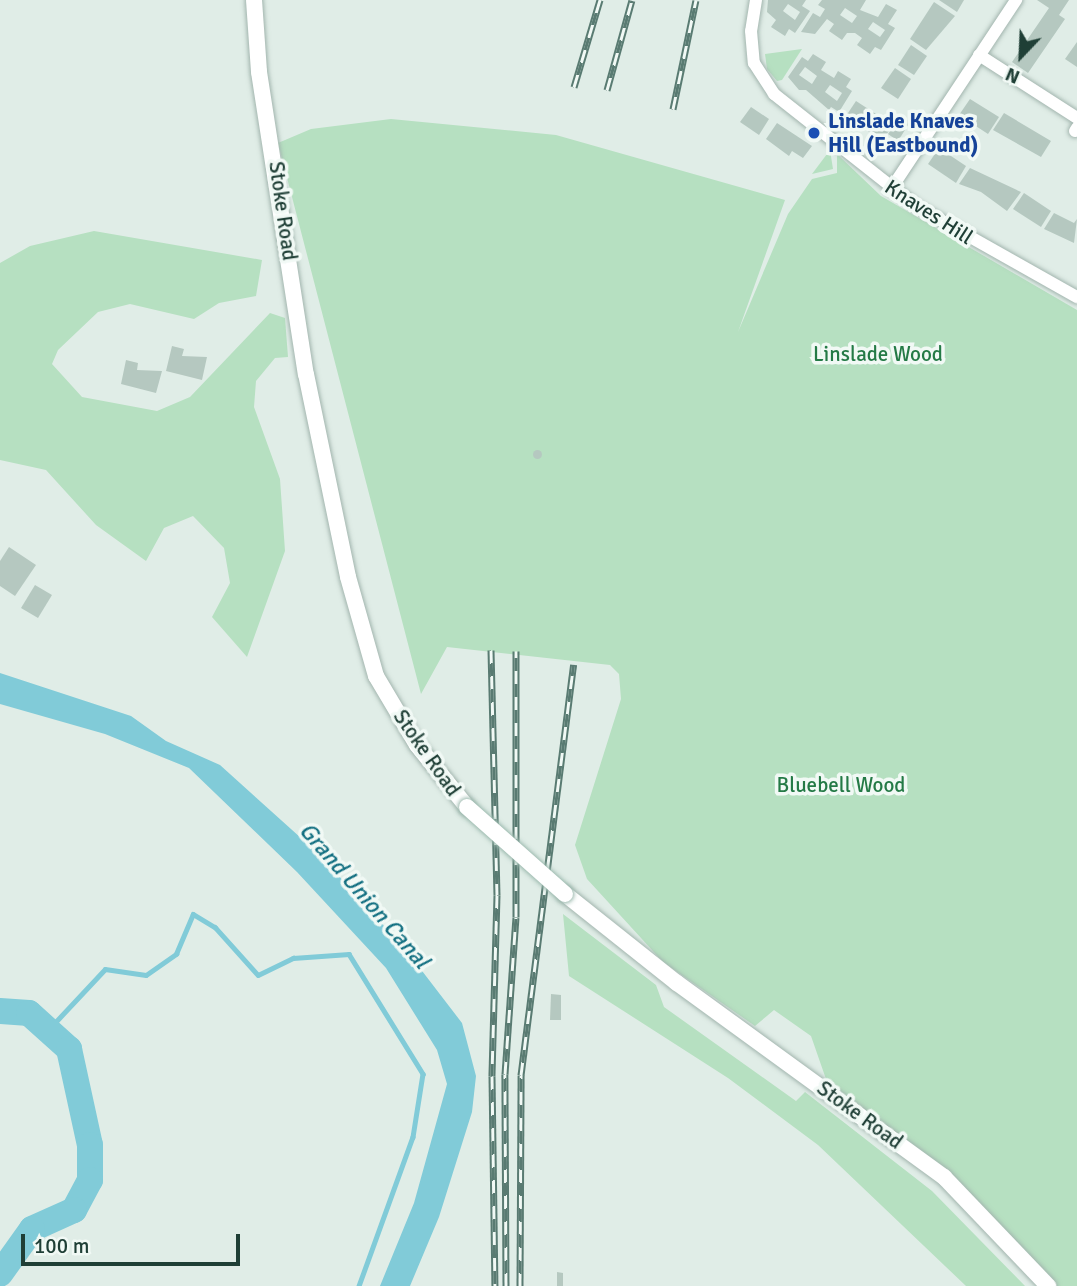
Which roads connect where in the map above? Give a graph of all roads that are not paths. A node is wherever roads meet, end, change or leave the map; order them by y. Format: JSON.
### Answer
{"nodes":[{"id":1,"x":254,"y":0,"type":"edge"},
{"id":2,"x":756,"y":0,"type":"edge"},
{"id":3,"x":1016,"y":0,"type":"edge"},
{"id":4,"x":979,"y":55,"type":"junction"},
{"id":5,"x":1076,"y":126,"type":"edge"},
{"id":6,"x":891,"y":189,"type":"junction"},
{"id":7,"x":1077,"y":297,"type":"edge"},
{"id":8,"x":1048,"y":1286,"type":"edge"}],
"edges":[{"from":1,"to":8,"type":"street","name":"Stoke Road","bridge":true},
{"from":2,"to":6,"type":"street","name":"Knaves Hill"},
{"from":3,"to":4,"type":"street"},
{"from":4,"to":5,"type":"street"},
{"from":4,"to":6,"type":"street"},
{"from":6,"to":7,"type":"street","name":"Knaves Hill"}]}
